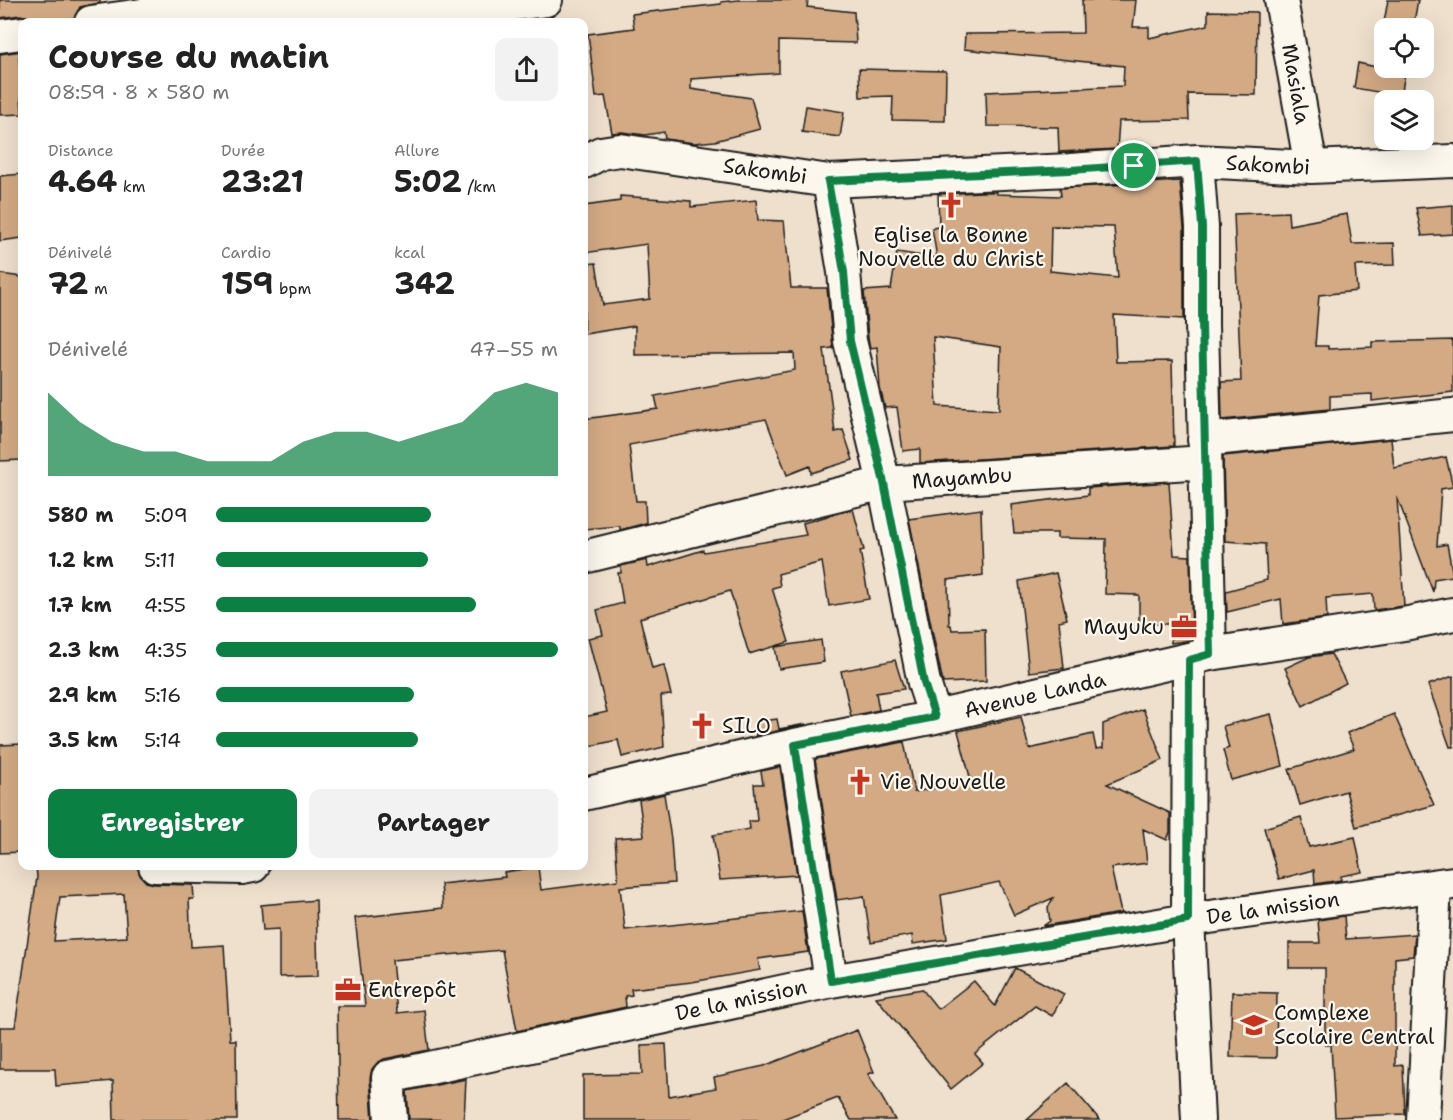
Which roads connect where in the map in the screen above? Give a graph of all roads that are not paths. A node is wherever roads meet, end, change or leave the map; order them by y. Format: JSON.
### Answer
{"nodes":[{"id":1,"x":546,"y":0,"type":"edge"},
{"id":2,"x":1281,"y":0,"type":"edge"},
{"id":3,"x":178,"y":6,"type":"edge"},
{"id":4,"x":149,"y":18,"type":"edge"},
{"id":5,"x":18,"y":34,"type":"edge"},
{"id":6,"x":0,"y":36,"type":"edge"},
{"id":7,"x":588,"y":160,"type":"edge"},
{"id":8,"x":1197,"y":161,"type":"junction"},
{"id":9,"x":1453,"y":161,"type":"edge"},
{"id":10,"x":1311,"y":167,"type":"junction"},
{"id":11,"x":828,"y":181,"type":"junction"},
{"id":12,"x":1453,"y":415,"type":"edge"},
{"id":13,"x":1205,"y":451,"type":"junction"},
{"id":14,"x":884,"y":483,"type":"junction"},
{"id":15,"x":588,"y":556,"type":"edge"},
{"id":16,"x":1453,"y":614,"type":"edge"},
{"id":17,"x":1200,"y":657,"type":"junction"},
{"id":18,"x":935,"y":717,"type":"junction"},
{"id":19,"x":795,"y":745,"type":"junction"},
{"id":20,"x":588,"y":794,"type":"edge"},
{"id":21,"x":1444,"y":884,"type":"edge"},
{"id":22,"x":1188,"y":920,"type":"junction"},
{"id":23,"x":831,"y":981,"type":"junction"},
{"id":24,"x":391,"y":1120,"type":"edge"},
{"id":25,"x":1198,"y":1120,"type":"edge"},
{"id":26,"x":1423,"y":1120,"type":"edge"}],
"edges":[{"from":1,"to":3,"type":"street"},
{"from":2,"to":10,"type":"street","name":"Masiala"},
{"from":3,"to":4,"type":"street"},
{"from":5,"to":6,"type":"street"},
{"from":7,"to":11,"type":"street","name":"Sakombi"},
{"from":8,"to":10,"type":"street","name":"Sakombi"},
{"from":8,"to":11,"type":"street","name":"Sakombi"},
{"from":8,"to":13,"type":"street"},
{"from":9,"to":10,"type":"street","name":"Sakombi"},
{"from":11,"to":14,"type":"street"},
{"from":12,"to":13,"type":"street","name":"Mayambu"},
{"from":13,"to":14,"type":"street","name":"Mayambu"},
{"from":13,"to":17,"type":"street"},
{"from":14,"to":15,"type":"street","name":"Mayambu"},
{"from":14,"to":18,"type":"street"},
{"from":16,"to":17,"type":"street","name":"Avenue Landa"},
{"from":17,"to":18,"type":"street","name":"Avenue Landa"},
{"from":17,"to":22,"type":"street"},
{"from":18,"to":19,"type":"street","name":"Avenue Landa"},
{"from":19,"to":20,"type":"street","name":"Avenue Landa"},
{"from":19,"to":23,"type":"street"},
{"from":21,"to":22,"type":"street","name":"De la mission"},
{"from":21,"to":26,"type":"street"},
{"from":22,"to":23,"type":"street","name":"De la mission"},
{"from":22,"to":25,"type":"street"},
{"from":23,"to":24,"type":"street","name":"De la mission"}]}
